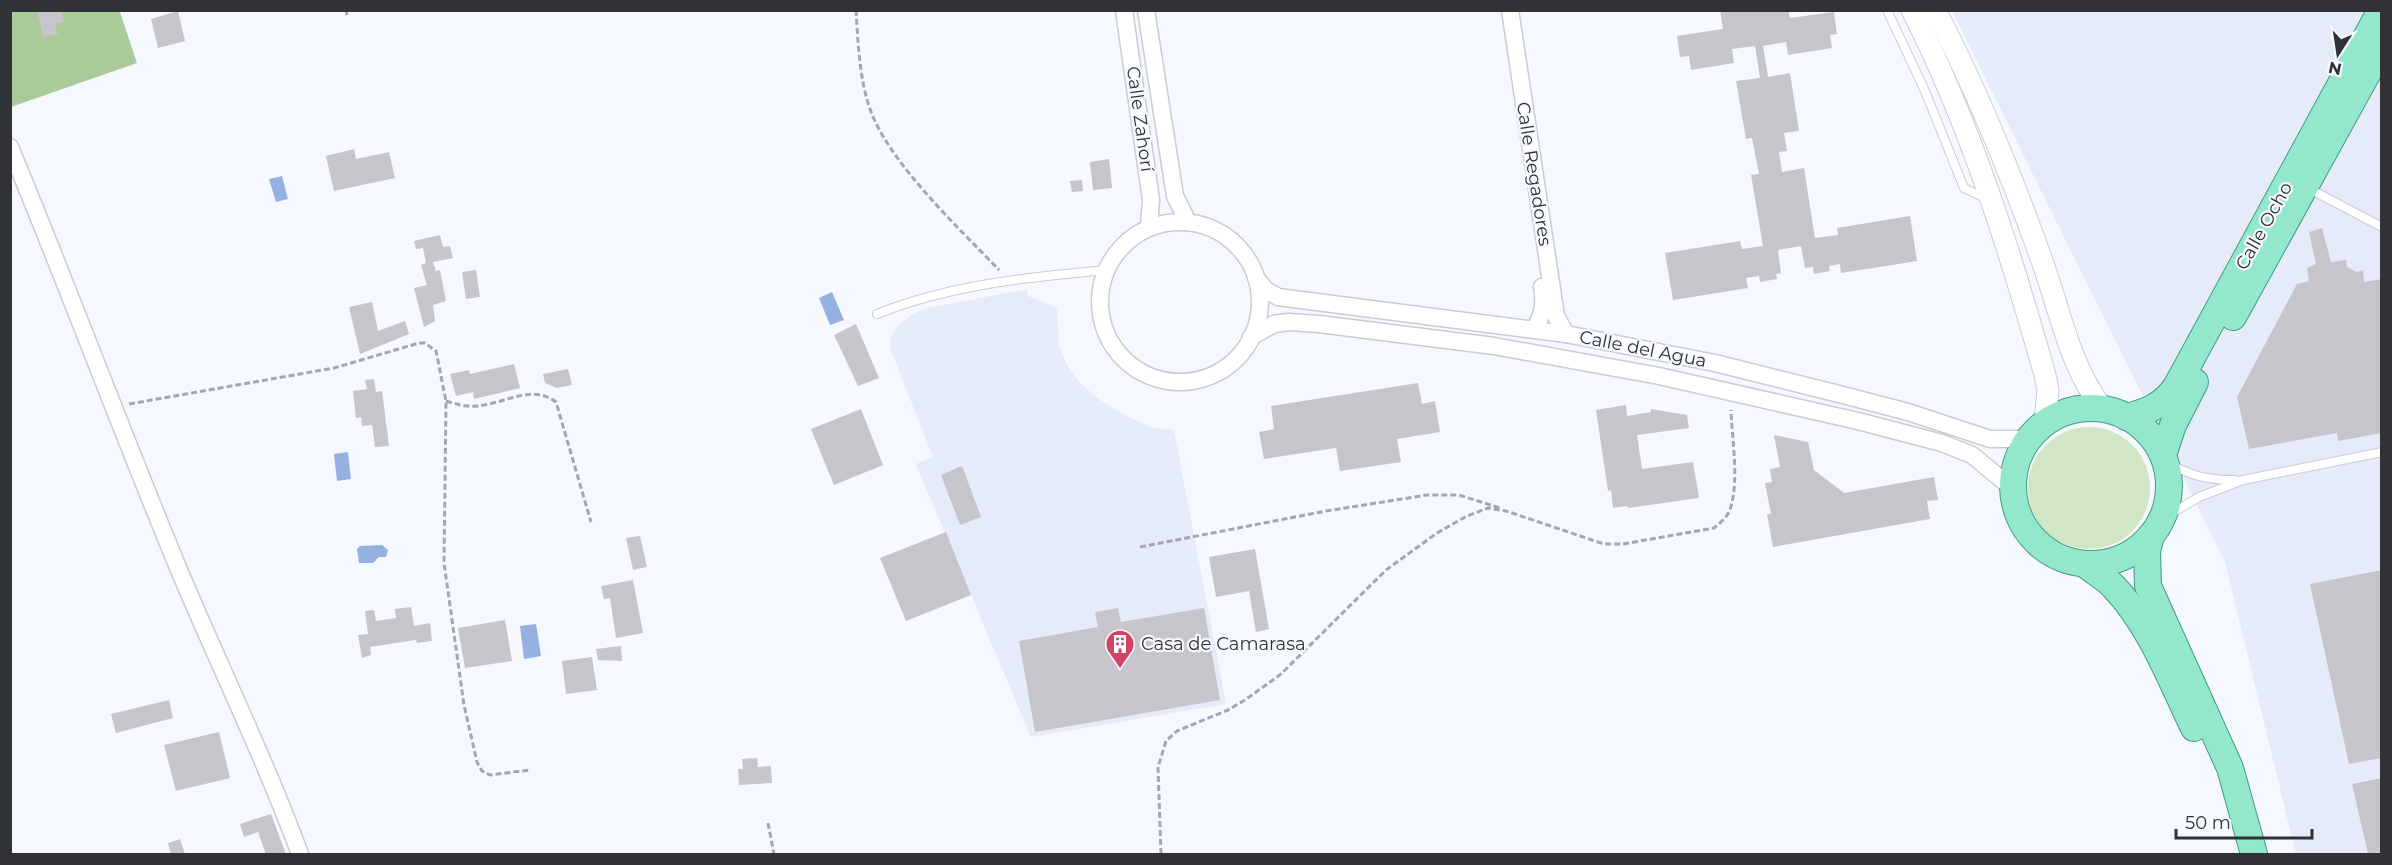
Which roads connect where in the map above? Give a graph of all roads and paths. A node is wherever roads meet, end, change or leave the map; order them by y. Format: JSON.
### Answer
{"nodes":[{"id":1,"x":856,"y":10,"type":"edge"},
{"id":2,"x":1124,"y":10,"type":"edge"},
{"id":3,"x":1146,"y":10,"type":"edge"},
{"id":4,"x":1501,"y":10,"type":"edge"},
{"id":5,"x":1510,"y":10,"type":"edge"},
{"id":6,"x":1887,"y":10,"type":"edge"},
{"id":7,"x":1912,"y":10,"type":"edge"},
{"id":8,"x":1935,"y":10,"type":"edge"},
{"id":9,"x":2381,"y":10,"type":"edge"},
{"id":10,"x":2382,"y":47,"type":"edge"},
{"id":11,"x":10,"y":147,"type":"edge"},
{"id":12,"x":2306,"y":187,"type":"junction"},
{"id":13,"x":1991,"y":202,"type":"junction"},
{"id":14,"x":1188,"y":222,"type":"junction"},
{"id":15,"x":2382,"y":227,"type":"edge"},
{"id":16,"x":1149,"y":228,"type":"junction"},
{"id":17,"x":1106,"y":270,"type":"junction"},
{"id":18,"x":1256,"y":278,"type":"junction"},
{"id":19,"x":1008,"y":280,"type":"junction"},
{"id":20,"x":877,"y":314,"type":"dead end"},
{"id":21,"x":1534,"y":329,"type":"junction"},
{"id":22,"x":1566,"y":334,"type":"junction"},
{"id":23,"x":1251,"y":337,"type":"junction"},
{"id":24,"x":1730,"y":391,"type":"junction"},
{"id":25,"x":446,"y":401,"type":"junction"},
{"id":26,"x":112,"y":407,"type":"junction"},
{"id":27,"x":2114,"y":413,"type":"junction"},
{"id":28,"x":2037,"y":431,"type":"junction"},
{"id":29,"x":2382,"y":452,"type":"edge"},
{"id":30,"x":2164,"y":459,"type":"junction"},
{"id":31,"x":2243,"y":480,"type":"junction"},
{"id":32,"x":2012,"y":488,"type":"junction"},
{"id":33,"x":1506,"y":510,"type":"junction"},
{"id":34,"x":591,"y":522,"type":"dead end"},
{"id":35,"x":2157,"y":527,"type":"junction"},
{"id":36,"x":1140,"y":547,"type":"dead end"},
{"id":37,"x":2085,"y":564,"type":"junction"},
{"id":38,"x":530,"y":770,"type":"dead end"},
{"id":39,"x":768,"y":823,"type":"dead end"},
{"id":40,"x":300,"y":855,"type":"edge"},
{"id":41,"x":774,"y":855,"type":"edge"},
{"id":42,"x":1161,"y":855,"type":"edge"},
{"id":43,"x":2254,"y":855,"type":"edge"}],
"edges":[{"from":1,"to":19,"type":"path"},
{"from":2,"to":16,"type":"street","name":"Calle Zahorí"},
{"from":3,"to":14,"type":"street","name":"Calle Zahorí"},
{"from":4,"to":21,"type":"street","name":"Calle Regadores"},
{"from":5,"to":22,"type":"street","name":"Calle Regadores"},
{"from":6,"to":13,"type":"lane"},
{"from":7,"to":13,"type":"street"},
{"from":8,"to":27,"type":"street"},
{"from":9,"to":27,"type":"main road","name":"Calle Ocho"},
{"from":10,"to":12,"type":"main road","name":"Calle Ocho"},
{"from":11,"to":26,"type":"street"},
{"from":12,"to":15,"type":"lane"},
{"from":12,"to":30,"type":"main road","name":"Calle Ocho"},
{"from":13,"to":28,"type":"street"},
{"from":14,"to":16,"type":"street"},
{"from":14,"to":18,"type":"street"},
{"from":16,"to":17,"type":"street"},
{"from":17,"to":19,"type":"lane"},
{"from":17,"to":23,"type":"street"},
{"from":18,"to":21,"type":"street","name":"Calle del Agua"},
{"from":18,"to":23,"type":"street"},
{"from":19,"to":20,"type":"lane"},
{"from":21,"to":22,"type":"street","name":"Calle del Agua"},
{"from":22,"to":28,"type":"street","name":"Calle del Agua"},
{"from":23,"to":24,"type":"street","name":"Calle del Agua"},
{"from":24,"to":32,"type":"street","name":"Calle del Agua"},
{"from":24,"to":33,"type":"path"},
{"from":25,"to":26,"type":"path"},
{"from":25,"to":34,"type":"path"},
{"from":25,"to":38,"type":"path"},
{"from":26,"to":40,"type":"street"},
{"from":27,"to":28,"type":"main road"},
{"from":27,"to":30,"type":"main road"},
{"from":28,"to":32,"type":"main road"},
{"from":29,"to":31,"type":"lane"},
{"from":30,"to":31,"type":"lane"},
{"from":30,"to":35,"type":"main road"},
{"from":31,"to":35,"type":"lane"},
{"from":32,"to":37,"type":"main road"},
{"from":33,"to":36,"type":"path"},
{"from":33,"to":42,"type":"path"},
{"from":35,"to":37,"type":"main road"},
{"from":35,"to":43,"type":"main road"},
{"from":37,"to":43,"type":"main road"},
{"from":39,"to":41,"type":"path"}]}
